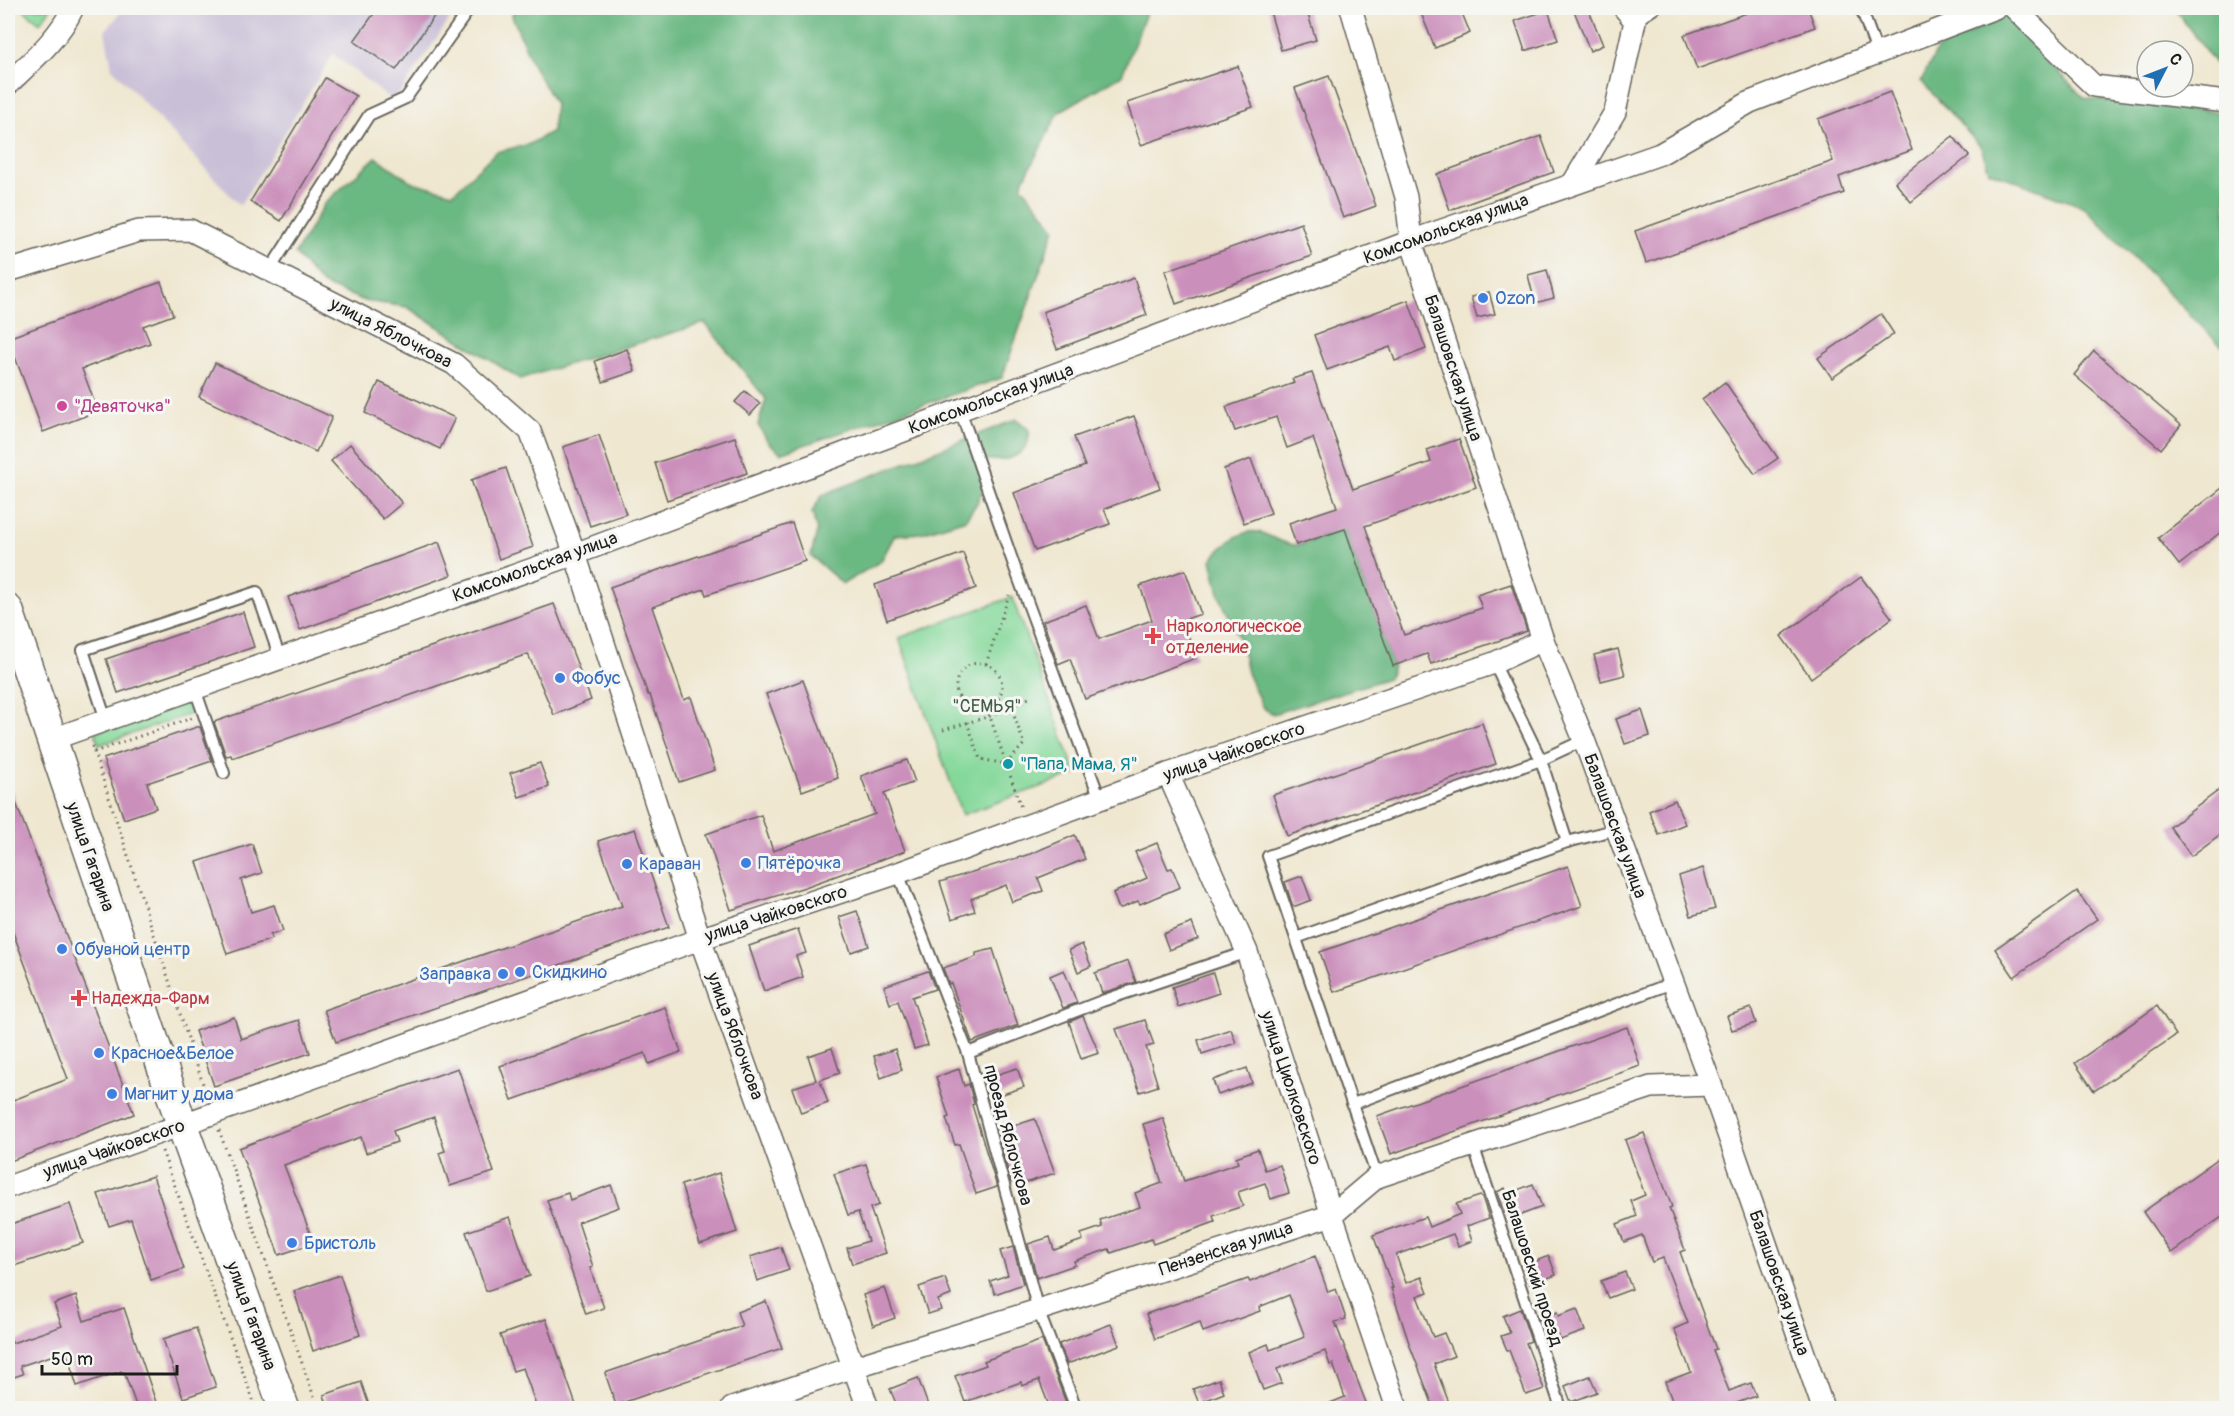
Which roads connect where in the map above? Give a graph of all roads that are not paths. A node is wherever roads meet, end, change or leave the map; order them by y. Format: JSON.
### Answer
{"nodes":[{"id":1,"x":73,"y":8,"type":"edge"},
{"id":2,"x":470,"y":8,"type":"edge"},
{"id":3,"x":1351,"y":8,"type":"edge"},
{"id":4,"x":1655,"y":8,"type":"edge"},
{"id":5,"x":1861,"y":8,"type":"edge"},
{"id":6,"x":1995,"y":8,"type":"edge"},
{"id":7,"x":2014,"y":8,"type":"edge"},
{"id":8,"x":1630,"y":14,"type":"edge"},
{"id":9,"x":1877,"y":52,"type":"junction"},
{"id":10,"x":8,"y":84,"type":"edge"},
{"id":11,"x":2226,"y":102,"type":"edge"},
{"id":12,"x":1573,"y":183,"type":"junction"},
{"id":13,"x":1411,"y":241,"type":"junction"},
{"id":14,"x":8,"y":271,"type":"edge"},
{"id":15,"x":269,"y":271,"type":"junction"},
{"id":16,"x":960,"y":410,"type":"junction"},
{"id":17,"x":574,"y":554,"type":"junction"},
{"id":18,"x":8,"y":610,"type":"edge"},
{"id":19,"x":1543,"y":640,"type":"junction"},
{"id":20,"x":280,"y":658,"type":"junction"},
{"id":21,"x":1494,"y":663,"type":"junction"},
{"id":22,"x":195,"y":689,"type":"junction"},
{"id":23,"x":96,"y":724,"type":"junction"},
{"id":24,"x":50,"y":740,"type":"junction"},
{"id":25,"x":1584,"y":740,"type":"junction"},
{"id":26,"x":1541,"y":760,"type":"junction"},
{"id":27,"x":224,"y":773,"type":"dead end"},
{"id":28,"x":1168,"y":774,"type":"junction"},
{"id":29,"x":1100,"y":799,"type":"junction"},
{"id":30,"x":1617,"y":828,"type":"junction"},
{"id":31,"x":1568,"y":842,"type":"junction"},
{"id":32,"x":898,"y":873,"type":"junction"},
{"id":33,"x":1296,"y":938,"type":"junction"},
{"id":34,"x":700,"y":939,"type":"junction"},
{"id":35,"x":1247,"y":951,"type":"junction"},
{"id":36,"x":1672,"y":982,"type":"junction"},
{"id":37,"x":968,"y":1053,"type":"junction"},
{"id":38,"x":1711,"y":1086,"type":"junction"},
{"id":39,"x":1353,"y":1104,"type":"junction"},
{"id":40,"x":169,"y":1130,"type":"junction"},
{"id":41,"x":1473,"y":1145,"type":"junction"},
{"id":42,"x":1377,"y":1178,"type":"junction"},
{"id":43,"x":8,"y":1187,"type":"edge"},
{"id":44,"x":1332,"y":1215,"type":"junction"},
{"id":45,"x":1038,"y":1310,"type":"junction"},
{"id":46,"x":854,"y":1367,"type":"junction"},
{"id":47,"x":1559,"y":1402,"type":"dead end"},
{"id":48,"x":284,"y":1408,"type":"edge"},
{"id":49,"x":732,"y":1408,"type":"edge"},
{"id":50,"x":868,"y":1408,"type":"edge"},
{"id":51,"x":1076,"y":1408,"type":"edge"},
{"id":52,"x":1397,"y":1408,"type":"edge"},
{"id":53,"x":1823,"y":1408,"type":"edge"}],
"edges":[{"from":1,"to":10,"type":"street"},
{"from":2,"to":15,"type":"lane"},
{"from":3,"to":13,"type":"street","name":"Балашовская улица"},
{"from":4,"to":8,"type":"lane"},
{"from":5,"to":9,"type":"lane"},
{"from":6,"to":9,"type":"street","name":"Комсомольская улица"},
{"from":7,"to":11,"type":"street"},
{"from":8,"to":12,"type":"street"},
{"from":9,"to":12,"type":"street","name":"Комсомольская улица"},
{"from":12,"to":13,"type":"street","name":"Комсомольская улица"},
{"from":13,"to":16,"type":"street","name":"Комсомольская улица"},
{"from":13,"to":19,"type":"street","name":"Балашовская улица"},
{"from":14,"to":15,"type":"street","name":"улица Яблочкова"},
{"from":15,"to":17,"type":"street","name":"улица Яблочкова"},
{"from":16,"to":17,"type":"street","name":"Комсомольская улица"},
{"from":16,"to":29,"type":"lane"},
{"from":17,"to":20,"type":"street","name":"Комсомольская улица"},
{"from":17,"to":34,"type":"street","name":"улица Яблочкова"},
{"from":18,"to":24,"type":"street","name":"улица Гагарина"},
{"from":19,"to":21,"type":"street","name":"улица Чайковского"},
{"from":19,"to":25,"type":"street","name":"Балашовская улица"},
{"from":20,"to":22,"type":"street","name":"Комсомольская улица"},
{"from":20,"to":23,"type":"lane"},
{"from":21,"to":26,"type":"lane"},
{"from":21,"to":28,"type":"street","name":"улица Чайковского"},
{"from":22,"to":23,"type":"street","name":"Комсомольская улица"},
{"from":22,"to":27,"type":"lane"},
{"from":23,"to":24,"type":"street","name":"Комсомольская улица"},
{"from":24,"to":40,"type":"street","name":"улица Гагарина"},
{"from":25,"to":26,"type":"lane"},
{"from":25,"to":30,"type":"street","name":"Балашовская улица"},
{"from":26,"to":31,"type":"lane"},
{"from":26,"to":33,"type":"lane"},
{"from":28,"to":29,"type":"street","name":"улица Чайковского"},
{"from":28,"to":35,"type":"street","name":"улица Циолковского"},
{"from":29,"to":32,"type":"street","name":"улица Чайковского"},
{"from":30,"to":31,"type":"lane"},
{"from":30,"to":36,"type":"street","name":"Балашовская улица"},
{"from":31,"to":33,"type":"lane"},
{"from":32,"to":34,"type":"street","name":"улица Чайковского"},
{"from":32,"to":37,"type":"lane","name":"проезд Яблочкова"},
{"from":33,"to":39,"type":"lane"},
{"from":34,"to":40,"type":"street","name":"улица Чайковского"},
{"from":34,"to":46,"type":"street","name":"улица Яблочкова"},
{"from":35,"to":37,"type":"lane"},
{"from":35,"to":44,"type":"street","name":"улица Циолковского"},
{"from":36,"to":38,"type":"street","name":"Балашовская улица"},
{"from":36,"to":39,"type":"lane"},
{"from":37,"to":45,"type":"lane","name":"проезд Яблочкова"},
{"from":38,"to":41,"type":"street","name":"Пензенская улица"},
{"from":38,"to":53,"type":"street","name":"Балашовская улица"},
{"from":39,"to":42,"type":"lane"},
{"from":40,"to":43,"type":"street","name":"улица Чайковского"},
{"from":40,"to":48,"type":"street","name":"улица Гагарина"},
{"from":41,"to":42,"type":"street","name":"Пензенская улица"},
{"from":41,"to":47,"type":"lane","name":"Балашовский проезд"},
{"from":42,"to":44,"type":"street","name":"Пензенская улица"},
{"from":44,"to":45,"type":"street","name":"Пензенская улица"},
{"from":44,"to":52,"type":"street","name":"улица Циолковского"},
{"from":45,"to":46,"type":"street","name":"Пензенская улица"},
{"from":45,"to":51,"type":"lane","name":"проезд Яблочкова"},
{"from":46,"to":49,"type":"street","name":"Пензенская улица"},
{"from":46,"to":50,"type":"street","name":"улица Яблочкова"}]}
